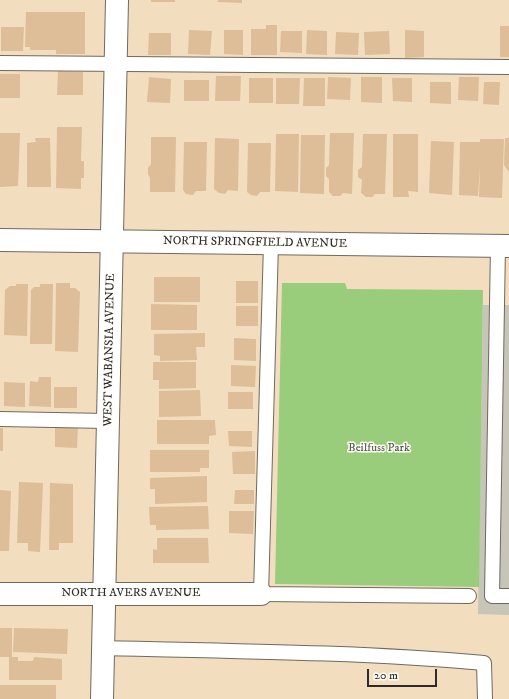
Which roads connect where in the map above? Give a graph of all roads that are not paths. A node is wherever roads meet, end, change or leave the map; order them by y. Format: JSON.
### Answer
{"nodes":[{"id":1,"x":117,"y":0,"type":"edge"},
{"id":2,"x":0,"y":63,"type":"edge"},
{"id":3,"x":116,"y":65,"type":"junction"},
{"id":4,"x":509,"y":67,"type":"edge"},
{"id":5,"x":0,"y":240,"type":"edge"},
{"id":6,"x":112,"y":242,"type":"junction"},
{"id":7,"x":271,"y":244,"type":"junction"},
{"id":8,"x":503,"y":246,"type":"edge"},
{"id":9,"x":0,"y":419,"type":"edge"},
{"id":10,"x":108,"y":421,"type":"junction"},
{"id":11,"x":0,"y":594,"type":"edge"},
{"id":12,"x":104,"y":594,"type":"junction"},
{"id":13,"x":261,"y":594,"type":"junction"},
{"id":14,"x":469,"y":596,"type":"dead end"},
{"id":15,"x":509,"y":596,"type":"edge"},
{"id":16,"x":103,"y":648,"type":"junction"},
{"id":17,"x":102,"y":699,"type":"edge"},
{"id":18,"x":485,"y":699,"type":"edge"}],
"edges":[{"from":1,"to":3,"type":"street","name":"WEST WABANSIA AVENUE"},
{"from":2,"to":3,"type":"lane"},
{"from":3,"to":4,"type":"lane"},
{"from":3,"to":6,"type":"street","name":"WEST WABANSIA AVENUE"},
{"from":5,"to":6,"type":"street","name":"NORTH SPRINGFIELD AVENUE"},
{"from":6,"to":7,"type":"street","name":"NORTH SPRINGFIELD AVENUE"},
{"from":6,"to":10,"type":"street","name":"WEST WABANSIA AVENUE"},
{"from":7,"to":8,"type":"street","name":"NORTH SPRINGFIELD AVENUE"},
{"from":7,"to":13,"type":"lane"},
{"from":8,"to":15,"type":"lane"},
{"from":9,"to":10,"type":"lane"},
{"from":10,"to":12,"type":"street","name":"WEST WABANSIA AVENUE"},
{"from":11,"to":12,"type":"street","name":"NORTH AVERS AVENUE"},
{"from":12,"to":13,"type":"street","name":"NORTH AVERS AVENUE"},
{"from":12,"to":16,"type":"street","name":"WEST WABANSIA AVENUE"},
{"from":13,"to":14,"type":"lane"},
{"from":16,"to":17,"type":"street","name":"WEST WABANSIA AVENUE"},
{"from":16,"to":18,"type":"lane"}]}
